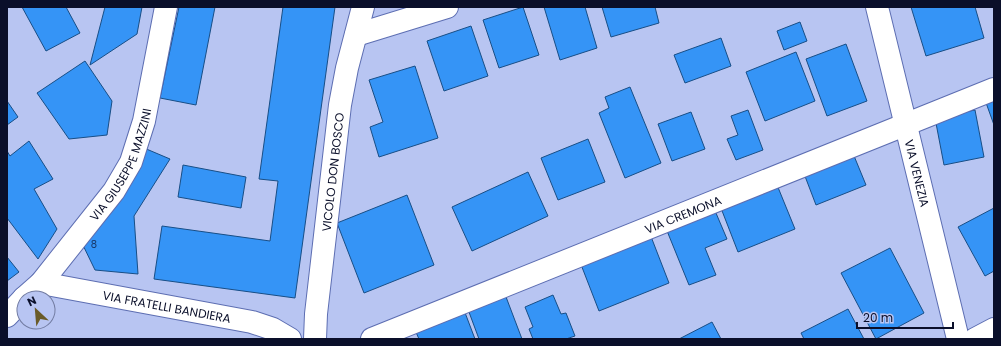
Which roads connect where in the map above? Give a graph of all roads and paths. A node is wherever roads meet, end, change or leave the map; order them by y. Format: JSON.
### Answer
{"nodes":[{"id":1,"x":166,"y":7,"type":"edge"},
{"id":2,"x":363,"y":7,"type":"edge"},
{"id":3,"x":446,"y":7,"type":"edge"},
{"id":4,"x":877,"y":7,"type":"edge"},
{"id":5,"x":356,"y":35,"type":"junction"},
{"id":6,"x":994,"y":89,"type":"edge"},
{"id":7,"x":904,"y":125,"type":"junction"},
{"id":8,"x":41,"y":283,"type":"junction"},
{"id":9,"x":33,"y":290,"type":"edge"},
{"id":10,"x":16,"y":306,"type":"edge"},
{"id":11,"x":7,"y":316,"type":"edge"},
{"id":12,"x":994,"y":329,"type":"edge"},
{"id":13,"x":290,"y":339,"type":"edge"},
{"id":14,"x":315,"y":339,"type":"edge"},
{"id":15,"x":372,"y":339,"type":"edge"},
{"id":16,"x":958,"y":339,"type":"edge"},
{"id":17,"x":975,"y":339,"type":"edge"}],
"edges":[{"from":1,"to":8,"type":"street","name":"VIA GIUSEPPE MAZZINI"},
{"from":2,"to":5,"type":"street","name":"VICOLO DON BOSCO"},
{"from":3,"to":5,"type":"street"},
{"from":4,"to":7,"type":"street","name":"VIA VENEZIA"},
{"from":5,"to":14,"type":"street","name":"VICOLO DON BOSCO"},
{"from":6,"to":7,"type":"street","name":"VIA CREMONA"},
{"from":7,"to":15,"type":"street","name":"VIA CREMONA"},
{"from":7,"to":16,"type":"street","name":"VIA VENEZIA"},
{"from":8,"to":9,"type":"street","name":"VIA GIUSEPPE MAZZINI"},
{"from":8,"to":13,"type":"street","name":"VIA FRATELLI BANDIERA"},
{"from":10,"to":11,"type":"street","name":"VIA GIUSEPPE MAZZINI"},
{"from":12,"to":17,"type":"street"}]}
